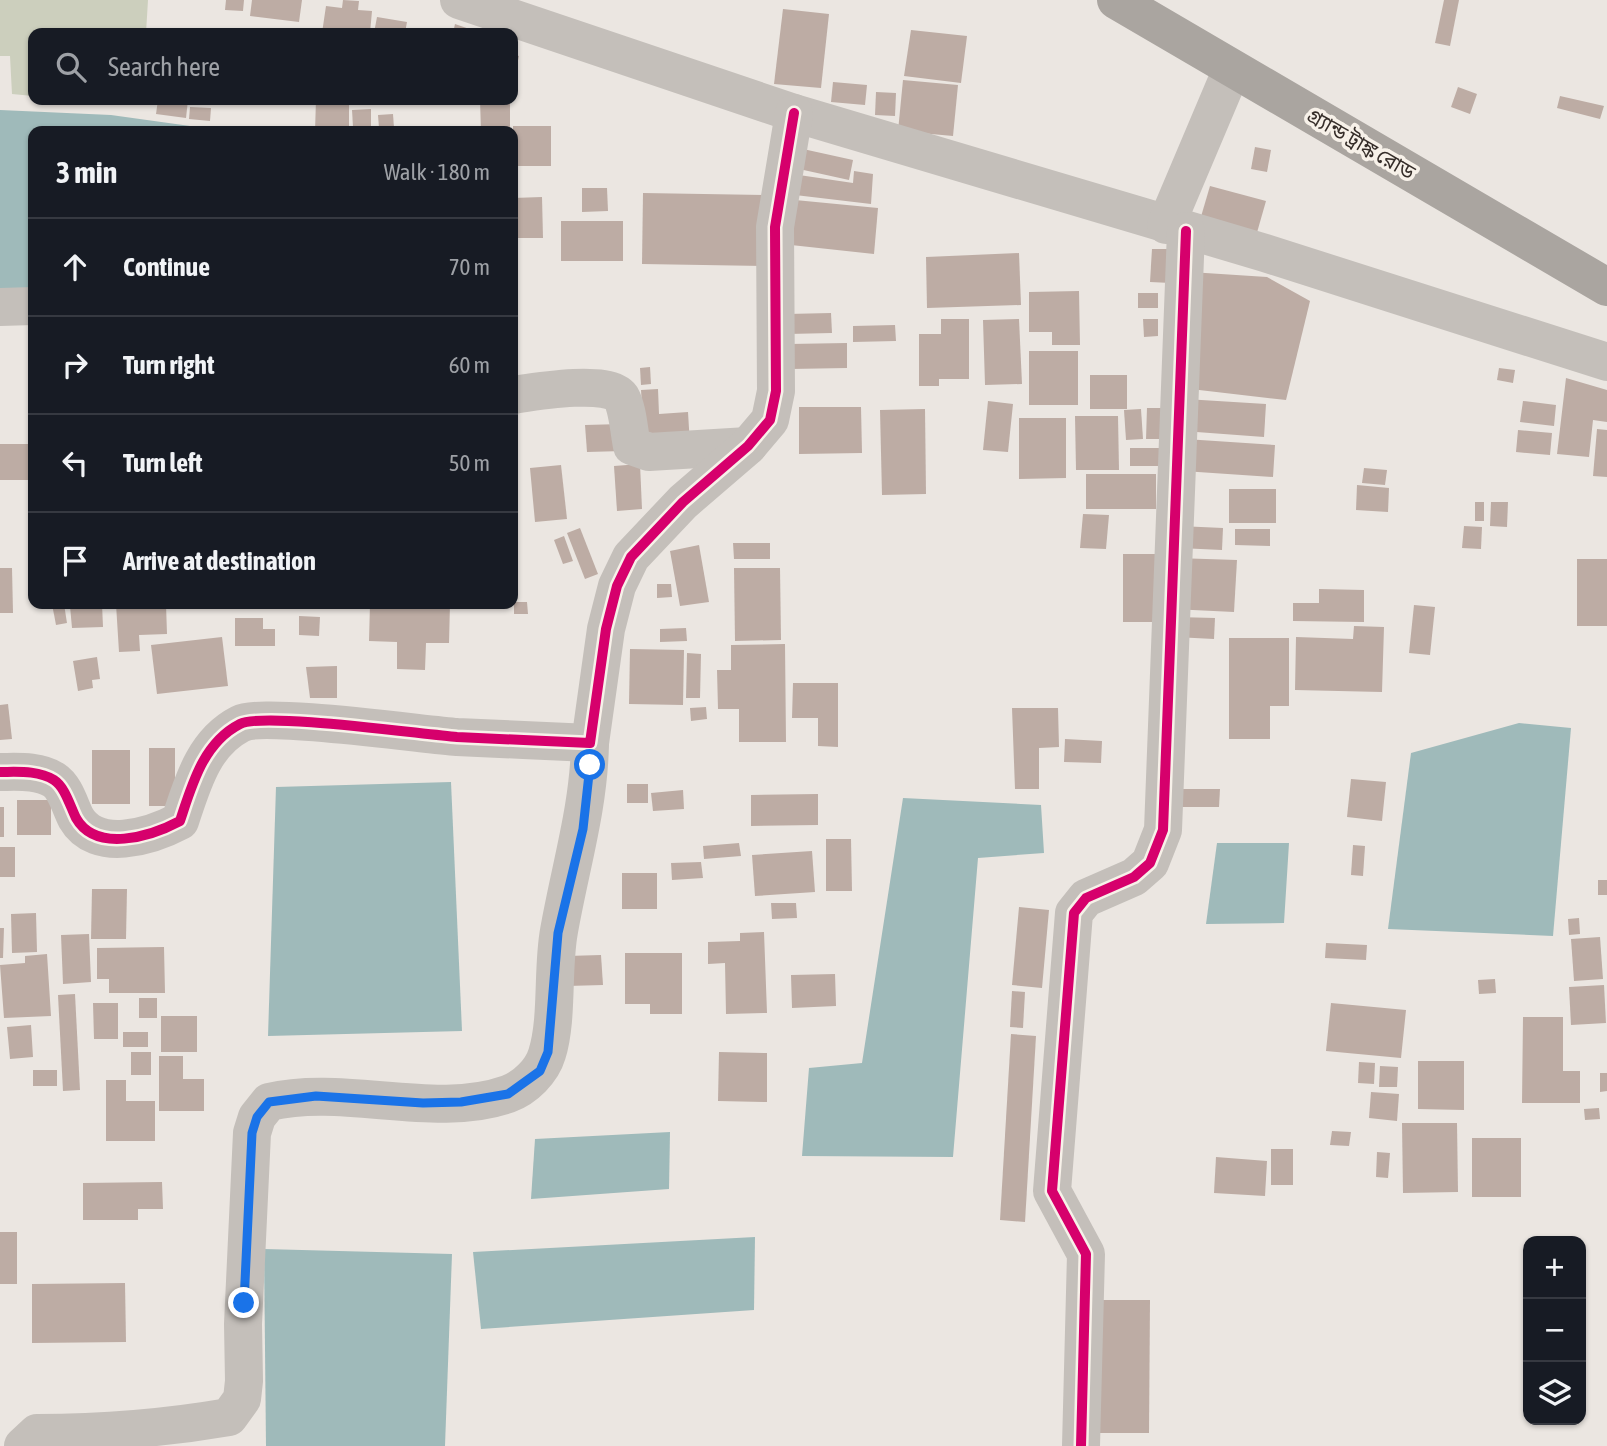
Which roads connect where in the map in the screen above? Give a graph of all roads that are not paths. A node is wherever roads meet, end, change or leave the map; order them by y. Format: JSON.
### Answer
{"nodes":[{"id":1,"x":459,"y":0,"type":"edge"},
{"id":2,"x":1116,"y":0,"type":"edge"},
{"id":3,"x":1232,"y":69,"type":"junction"},
{"id":4,"x":794,"y":113,"type":"junction"},
{"id":5,"x":1176,"y":228,"type":"junction"},
{"id":6,"x":1607,"y":287,"type":"edge"},
{"id":7,"x":28,"y":306,"type":"edge"},
{"id":8,"x":0,"y":307,"type":"edge"},
{"id":9,"x":1607,"y":362,"type":"edge"},
{"id":10,"x":518,"y":394,"type":"edge"},
{"id":11,"x":748,"y":446,"type":"junction"},
{"id":12,"x":590,"y":743,"type":"junction"},
{"id":13,"x":0,"y":772,"type":"edge"},
{"id":14,"x":23,"y":1446,"type":"edge"},
{"id":15,"x":1080,"y":1446,"type":"edge"}],
"edges":[{"from":1,"to":4,"type":"street"},
{"from":2,"to":3,"type":"highway","name":"গ্র্যান্ড ট্রাঙ্ক রোড"},
{"from":3,"to":5,"type":"street"},
{"from":3,"to":6,"type":"highway","name":"গ্র্যান্ড ট্রাঙ্ক রোড"},
{"from":4,"to":5,"type":"street"},
{"from":4,"to":11,"type":"street"},
{"from":5,"to":9,"type":"street"},
{"from":5,"to":15,"type":"street"},
{"from":7,"to":8,"type":"street"},
{"from":10,"to":11,"type":"street"},
{"from":11,"to":12,"type":"street"},
{"from":12,"to":13,"type":"street"},
{"from":12,"to":14,"type":"street"}]}
